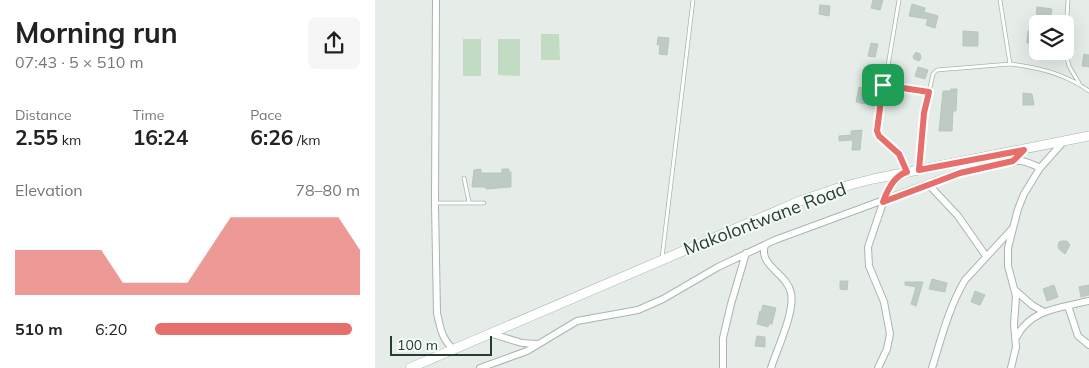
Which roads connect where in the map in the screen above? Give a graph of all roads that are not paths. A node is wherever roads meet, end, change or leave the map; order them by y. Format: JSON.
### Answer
{"nodes":[{"id":1,"x":436,"y":0,"type":"edge"},
{"id":2,"x":693,"y":0,"type":"edge"},
{"id":3,"x":899,"y":0,"type":"edge"},
{"id":4,"x":1000,"y":0,"type":"edge"},
{"id":5,"x":1068,"y":0,"type":"edge"},
{"id":6,"x":1010,"y":64,"type":"junction"},
{"id":7,"x":1079,"y":84,"type":"junction"},
{"id":8,"x":883,"y":85,"type":"junction"},
{"id":9,"x":1089,"y":91,"type":"edge"},
{"id":10,"x":1089,"y":136,"type":"edge"},
{"id":11,"x":1064,"y":141,"type":"junction"},
{"id":12,"x":1024,"y":150,"type":"junction"},
{"id":13,"x":1013,"y":161,"type":"junction"},
{"id":14,"x":1040,"y":168,"type":"junction"},
{"id":15,"x":904,"y":173,"type":"junction"},
{"id":16,"x":464,"y":178,"type":"dead end"},
{"id":17,"x":929,"y":185,"type":"junction"},
{"id":18,"x":469,"y":202,"type":"junction"},
{"id":19,"x":883,"y":202,"type":"junction"},
{"id":20,"x":435,"y":203,"type":"junction"},
{"id":21,"x":484,"y":203,"type":"dead end"},
{"id":22,"x":1013,"y":228,"type":"junction"},
{"id":23,"x":765,"y":245,"type":"junction"},
{"id":24,"x":746,"y":253,"type":"junction"},
{"id":25,"x":986,"y":256,"type":"junction"},
{"id":26,"x":662,"y":260,"type":"junction"},
{"id":27,"x":1016,"y":290,"type":"junction"},
{"id":28,"x":1089,"y":301,"type":"edge"},
{"id":29,"x":1068,"y":306,"type":"junction"},
{"id":30,"x":1044,"y":312,"type":"junction"},
{"id":31,"x":492,"y":334,"type":"junction"},
{"id":32,"x":1015,"y":340,"type":"junction"},
{"id":33,"x":1089,"y":344,"type":"edge"},
{"id":34,"x":538,"y":345,"type":"junction"},
{"id":35,"x":455,"y":350,"type":"junction"},
{"id":36,"x":410,"y":368,"type":"edge"},
{"id":37,"x":480,"y":368,"type":"edge"},
{"id":38,"x":723,"y":368,"type":"edge"},
{"id":39,"x":771,"y":368,"type":"edge"},
{"id":40,"x":878,"y":368,"type":"edge"},
{"id":41,"x":933,"y":368,"type":"edge"},
{"id":42,"x":1011,"y":368,"type":"edge"}],
"edges":[{"from":1,"to":20,"type":"street"},
{"from":2,"to":26,"type":"lane"},
{"from":3,"to":8,"type":"lane"},
{"from":4,"to":6,"type":"lane"},
{"from":5,"to":7,"type":"lane"},
{"from":6,"to":7,"type":"lane"},
{"from":6,"to":8,"type":"lane"},
{"from":7,"to":9,"type":"lane"},
{"from":8,"to":15,"type":"lane"},
{"from":10,"to":11,"type":"main road","name":"Makolontwane Road"},
{"from":11,"to":12,"type":"main road","name":"Makolontwane Road"},
{"from":11,"to":14,"type":"street"},
{"from":12,"to":13,"type":"street"},
{"from":12,"to":15,"type":"main road","name":"Makolontwane Road"},
{"from":13,"to":14,"type":"street"},
{"from":13,"to":17,"type":"street"},
{"from":14,"to":22,"type":"street"},
{"from":15,"to":19,"type":"street"},
{"from":15,"to":26,"type":"main road","name":"Makolontwane Road"},
{"from":16,"to":18,"type":"lane"},
{"from":17,"to":19,"type":"street"},
{"from":17,"to":25,"type":"street"},
{"from":18,"to":20,"type":"lane"},
{"from":18,"to":21,"type":"lane"},
{"from":19,"to":23,"type":"street"},
{"from":19,"to":40,"type":"street"},
{"from":20,"to":35,"type":"street"},
{"from":22,"to":25,"type":"street"},
{"from":22,"to":27,"type":"street"},
{"from":23,"to":24,"type":"street"},
{"from":23,"to":39,"type":"street"},
{"from":24,"to":34,"type":"street"},
{"from":24,"to":38,"type":"street"},
{"from":25,"to":41,"type":"street"},
{"from":26,"to":31,"type":"main road","name":"Makolontwane Road"},
{"from":27,"to":30,"type":"street"},
{"from":27,"to":32,"type":"street"},
{"from":28,"to":29,"type":"street"},
{"from":29,"to":30,"type":"street"},
{"from":29,"to":33,"type":"street"},
{"from":30,"to":32,"type":"street"},
{"from":31,"to":34,"type":"street"},
{"from":31,"to":35,"type":"main road","name":"Makolontwane Road"},
{"from":32,"to":42,"type":"street"},
{"from":34,"to":37,"type":"street"},
{"from":35,"to":36,"type":"main road","name":"Makolontwane Road"}]}
